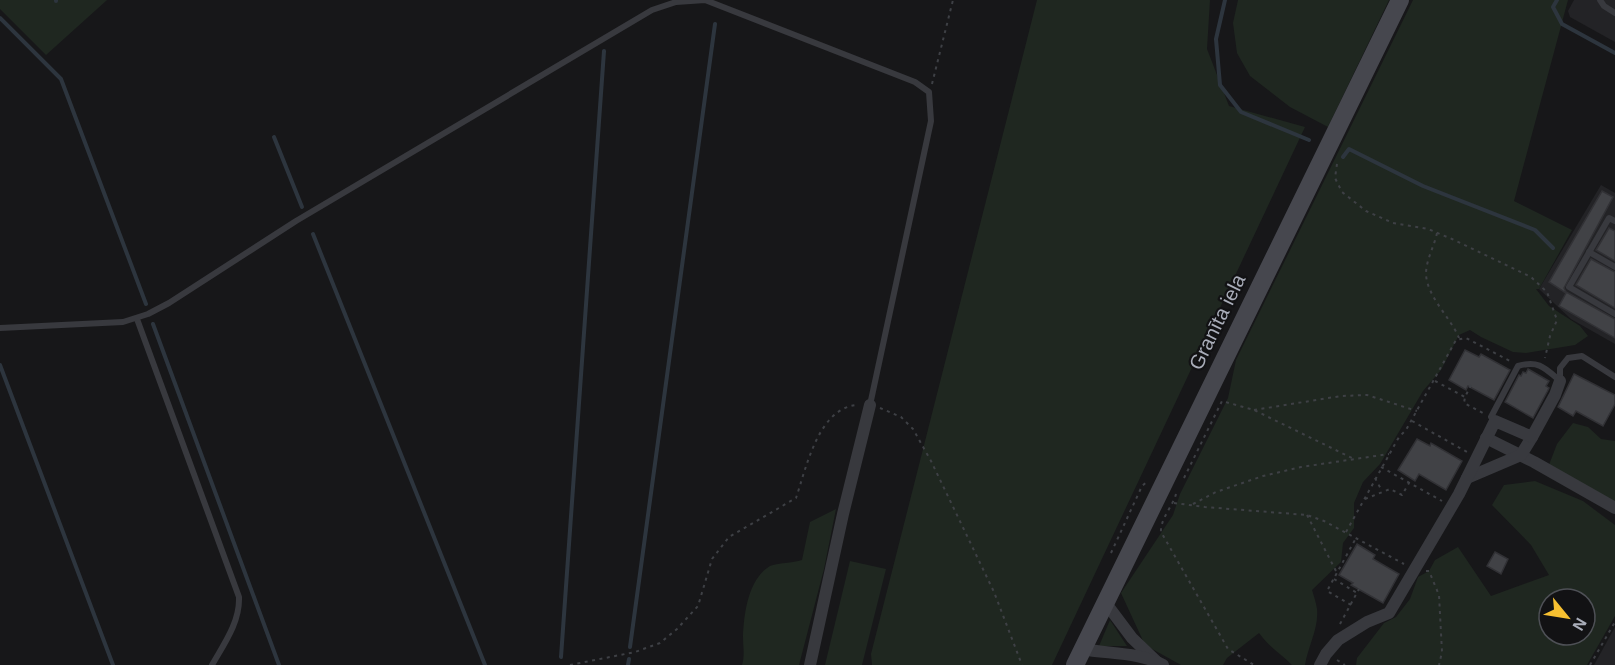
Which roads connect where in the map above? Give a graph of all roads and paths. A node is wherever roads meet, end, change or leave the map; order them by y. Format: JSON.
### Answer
{"nodes":[{"id":1,"x":953,"y":0,"type":"edge"},
{"id":2,"x":1400,"y":0,"type":"edge"},
{"id":3,"x":1600,"y":0,"type":"edge"},
{"id":4,"x":1615,"y":13,"type":"edge"},
{"id":5,"x":929,"y":92,"type":"junction"},
{"id":6,"x":1337,"y":163,"type":"dead end"},
{"id":7,"x":1615,"y":221,"type":"edge"},
{"id":8,"x":1437,"y":232,"type":"junction"},
{"id":9,"x":1589,"y":252,"type":"junction"},
{"id":10,"x":1615,"y":267,"type":"edge"},
{"id":11,"x":1615,"y":314,"type":"edge"},
{"id":12,"x":137,"y":318,"type":"junction"},
{"id":13,"x":0,"y":328,"type":"edge"},
{"id":14,"x":1459,"y":338,"type":"junction"},
{"id":15,"x":1518,"y":366,"type":"junction"},
{"id":16,"x":1544,"y":367,"type":"junction"},
{"id":17,"x":1615,"y":377,"type":"edge"},
{"id":18,"x":1435,"y":381,"type":"junction"},
{"id":19,"x":1560,"y":381,"type":"junction"},
{"id":20,"x":1471,"y":385,"type":"dead end"},
{"id":21,"x":1465,"y":397,"type":"junction"},
{"id":22,"x":870,"y":405,"type":"junction"},
{"id":23,"x":1254,"y":410,"type":"junction"},
{"id":24,"x":1418,"y":411,"type":"junction"},
{"id":25,"x":1493,"y":419,"type":"junction"},
{"id":26,"x":1412,"y":421,"type":"junction"},
{"id":27,"x":1532,"y":437,"type":"junction"},
{"id":28,"x":1486,"y":438,"type":"junction"},
{"id":29,"x":1389,"y":454,"type":"junction"},
{"id":30,"x":1521,"y":455,"type":"junction"},
{"id":31,"x":1352,"y":458,"type":"junction"},
{"id":32,"x":1476,"y":458,"type":"junction"},
{"id":33,"x":1382,"y":467,"type":"junction"},
{"id":34,"x":1467,"y":477,"type":"junction"},
{"id":35,"x":1376,"y":478,"type":"junction"},
{"id":36,"x":1153,"y":482,"type":"dead end"},
{"id":37,"x":1408,"y":483,"type":"junction"},
{"id":38,"x":1181,"y":484,"type":"dead end"},
{"id":39,"x":1382,"y":491,"type":"junction"},
{"id":40,"x":1176,"y":494,"type":"dead end"},
{"id":41,"x":1363,"y":500,"type":"junction"},
{"id":42,"x":1174,"y":503,"type":"junction"},
{"id":43,"x":1193,"y":504,"type":"junction"},
{"id":44,"x":1452,"y":507,"type":"junction"},
{"id":45,"x":1615,"y":508,"type":"edge"},
{"id":46,"x":1307,"y":515,"type":"junction"},
{"id":47,"x":1346,"y":532,"type":"junction"},
{"id":48,"x":1356,"y":538,"type":"junction"},
{"id":49,"x":1111,"y":553,"type":"dead end"},
{"id":50,"x":1415,"y":569,"type":"junction"},
{"id":51,"x":1337,"y":573,"type":"junction"},
{"id":52,"x":1334,"y":579,"type":"junction"},
{"id":53,"x":1105,"y":602,"type":"junction"},
{"id":54,"x":1351,"y":605,"type":"junction"},
{"id":55,"x":1615,"y":622,"type":"edge"},
{"id":56,"x":1338,"y":640,"type":"junction"},
{"id":57,"x":1079,"y":657,"type":"edge"},
{"id":58,"x":1160,"y":663,"type":"edge"},
{"id":59,"x":212,"y":665,"type":"edge"},
{"id":60,"x":570,"y":665,"type":"edge"},
{"id":61,"x":810,"y":665,"type":"edge"},
{"id":62,"x":1022,"y":665,"type":"edge"},
{"id":63,"x":1254,"y":665,"type":"edge"},
{"id":64,"x":1320,"y":665,"type":"edge"},
{"id":65,"x":1439,"y":665,"type":"edge"},
{"id":66,"x":1590,"y":665,"type":"edge"}],
"edges":[{"from":1,"to":5,"type":"path"},
{"from":2,"to":53,"type":"main road","name":"Granīta iela"},
{"from":3,"to":4,"type":"lane"},
{"from":5,"to":12,"type":"lane"},
{"from":5,"to":22,"type":"lane"},
{"from":6,"to":8,"type":"path"},
{"from":7,"to":9,"type":"lane"},
{"from":8,"to":14,"type":"path"},
{"from":8,"to":16,"type":"path"},
{"from":9,"to":10,"type":"lane"},
{"from":9,"to":11,"type":"lane"},
{"from":12,"to":13,"type":"lane"},
{"from":12,"to":59,"type":"lane"},
{"from":14,"to":15,"type":"path"},
{"from":14,"to":18,"type":"path"},
{"from":15,"to":16,"type":"lane"},
{"from":15,"to":25,"type":"lane"},
{"from":16,"to":19,"type":"lane"},
{"from":17,"to":19,"type":"lane"},
{"from":18,"to":21,"type":"path"},
{"from":18,"to":24,"type":"path"},
{"from":19,"to":27,"type":"street"},
{"from":20,"to":21,"type":"path"},
{"from":21,"to":25,"type":"path"},
{"from":22,"to":60,"type":"path"},
{"from":22,"to":61,"type":"street"},
{"from":22,"to":62,"type":"path"},
{"from":23,"to":24,"type":"path"},
{"from":23,"to":31,"type":"path"},
{"from":23,"to":38,"type":"path"},
{"from":24,"to":26,"type":"path"},
{"from":25,"to":27,"type":"street"},
{"from":25,"to":28,"type":"street"},
{"from":26,"to":29,"type":"path"},
{"from":26,"to":32,"type":"path"},
{"from":27,"to":30,"type":"street"},
{"from":28,"to":30,"type":"street"},
{"from":28,"to":32,"type":"street"},
{"from":29,"to":31,"type":"path"},
{"from":29,"to":33,"type":"path"},
{"from":30,"to":34,"type":"street"},
{"from":30,"to":45,"type":"street"},
{"from":31,"to":43,"type":"path"},
{"from":32,"to":34,"type":"street"},
{"from":33,"to":35,"type":"path"},
{"from":33,"to":37,"type":"path"},
{"from":34,"to":44,"type":"street"},
{"from":35,"to":39,"type":"path"},
{"from":35,"to":41,"type":"path"},
{"from":36,"to":49,"type":"path"},
{"from":37,"to":39,"type":"path"},
{"from":37,"to":44,"type":"path"},
{"from":39,"to":41,"type":"path"},
{"from":40,"to":42,"type":"path"},
{"from":41,"to":47,"type":"path"},
{"from":42,"to":43,"type":"path"},
{"from":42,"to":63,"type":"path"},
{"from":43,"to":46,"type":"path"},
{"from":44,"to":50,"type":"street"},
{"from":46,"to":47,"type":"path"},
{"from":46,"to":51,"type":"path"},
{"from":47,"to":48,"type":"path"},
{"from":48,"to":50,"type":"path"},
{"from":48,"to":51,"type":"path"},
{"from":50,"to":56,"type":"street"},
{"from":50,"to":65,"type":"path"},
{"from":51,"to":52,"type":"path"},
{"from":52,"to":54,"type":"path"},
{"from":52,"to":54,"type":"path"},
{"from":53,"to":57,"type":"main road","name":"Granīta iela"},
{"from":53,"to":58,"type":"street"},
{"from":54,"to":56,"type":"path"},
{"from":55,"to":66,"type":"path"},
{"from":56,"to":64,"type":"street"},
{"from":57,"to":58,"type":"street"}]}
